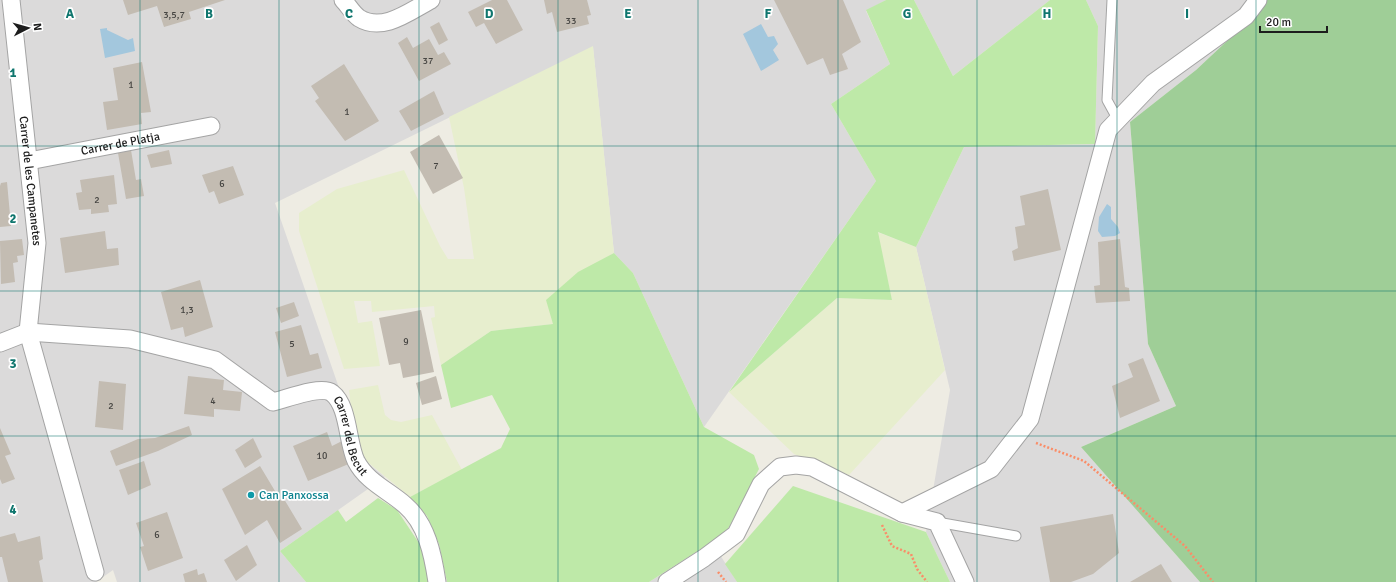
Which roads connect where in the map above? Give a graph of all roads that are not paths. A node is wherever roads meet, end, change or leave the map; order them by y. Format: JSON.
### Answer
{"nodes":[{"id":1,"x":11,"y":0,"type":"edge"},
{"id":2,"x":343,"y":0,"type":"edge"},
{"id":3,"x":431,"y":0,"type":"edge"},
{"id":4,"x":1112,"y":0,"type":"edge"},
{"id":5,"x":1258,"y":0,"type":"edge"},
{"id":6,"x":1118,"y":120,"type":"junction"},
{"id":7,"x":211,"y":126,"type":"dead end"},
{"id":8,"x":29,"y":161,"type":"junction"},
{"id":9,"x":28,"y":332,"type":"junction"},
{"id":10,"x":0,"y":343,"type":"edge"},
{"id":11,"x":902,"y":513,"type":"junction"},
{"id":12,"x":937,"y":522,"type":"junction"},
{"id":13,"x":1016,"y":536,"type":"dead end"},
{"id":14,"x":95,"y":572,"type":"dead end"},
{"id":15,"x":438,"y":582,"type":"edge"},
{"id":16,"x":667,"y":582,"type":"edge"},
{"id":17,"x":965,"y":582,"type":"edge"}],
"edges":[{"from":1,"to":8,"type":"street","name":"Carrer de les Campanetes"},
{"from":2,"to":3,"type":"street"},
{"from":4,"to":6,"type":"lane"},
{"from":5,"to":6,"type":"street"},
{"from":6,"to":11,"type":"street"},
{"from":7,"to":8,"type":"street","name":"Carrer de Platja"},
{"from":8,"to":9,"type":"street","name":"Carrer de les Campanetes"},
{"from":9,"to":10,"type":"street"},
{"from":9,"to":14,"type":"street"},
{"from":9,"to":15,"type":"street","name":"Carrer del Becut"},
{"from":11,"to":12,"type":"street"},
{"from":11,"to":16,"type":"street"},
{"from":12,"to":13,"type":"lane"},
{"from":12,"to":17,"type":"street"}]}
